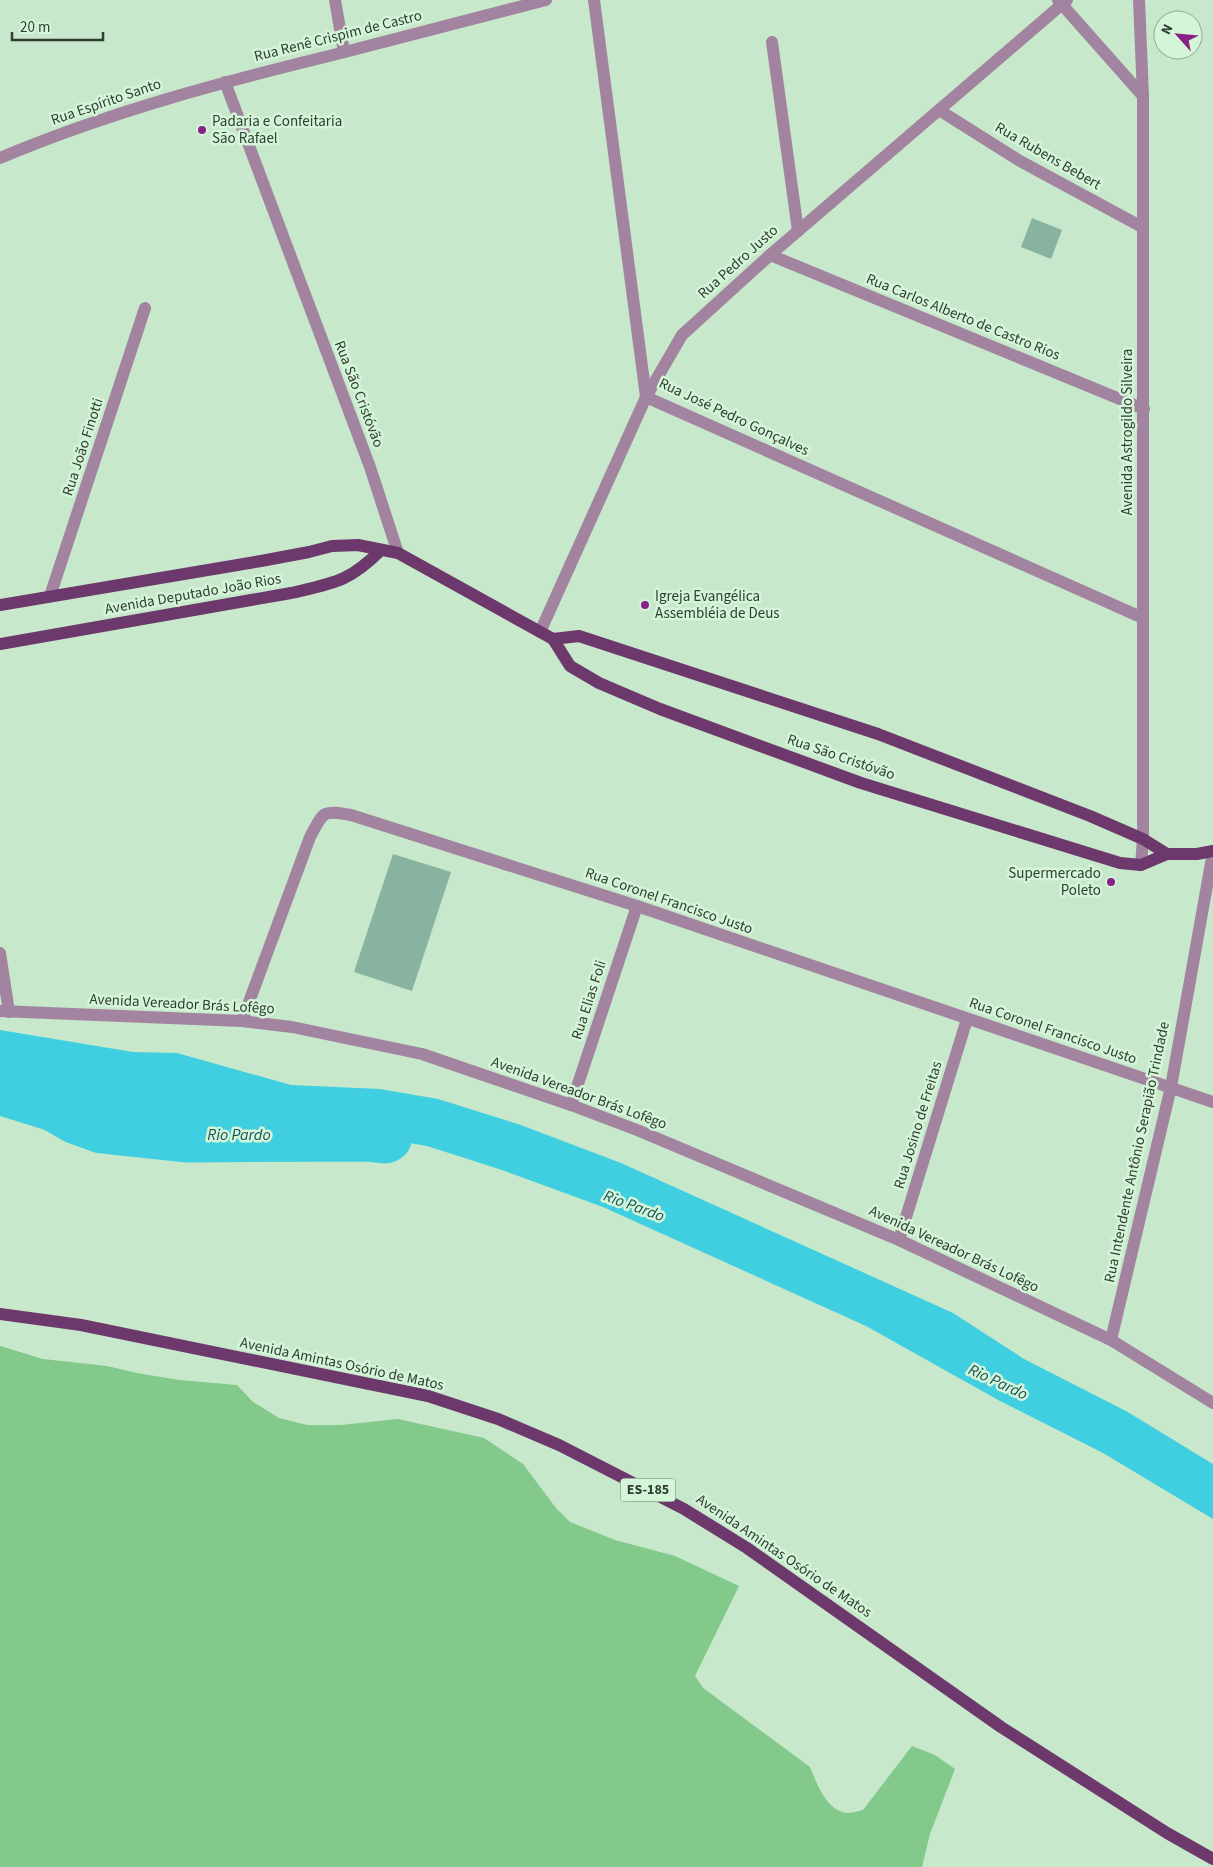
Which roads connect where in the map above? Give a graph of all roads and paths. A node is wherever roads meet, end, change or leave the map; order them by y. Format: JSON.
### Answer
{"nodes":[{"id":1,"x":335,"y":0,"type":"edge"},
{"id":2,"x":546,"y":0,"type":"edge"},
{"id":3,"x":594,"y":0,"type":"edge"},
{"id":4,"x":1140,"y":0,"type":"edge"},
{"id":5,"x":1062,"y":2,"type":"edge"},
{"id":6,"x":772,"y":42,"type":"dead end"},
{"id":7,"x":344,"y":52,"type":"junction"},
{"id":8,"x":225,"y":82,"type":"junction"},
{"id":9,"x":1143,"y":96,"type":"junction"},
{"id":10,"x":939,"y":110,"type":"junction"},
{"id":11,"x":0,"y":158,"type":"edge"},
{"id":12,"x":1142,"y":227,"type":"junction"},
{"id":13,"x":798,"y":231,"type":"junction"},
{"id":14,"x":770,"y":255,"type":"junction"},
{"id":15,"x":145,"y":308,"type":"dead end"},
{"id":16,"x":646,"y":397,"type":"junction"},
{"id":17,"x":1144,"y":409,"type":"junction"},
{"id":18,"x":381,"y":550,"type":"junction"},
{"id":19,"x":398,"y":553,"type":"junction"},
{"id":20,"x":50,"y":596,"type":"junction"},
{"id":21,"x":0,"y":605,"type":"edge"},
{"id":22,"x":1143,"y":618,"type":"junction"},
{"id":23,"x":540,"y":632,"type":"junction"},
{"id":24,"x":553,"y":639,"type":"junction"},
{"id":25,"x":0,"y":644,"type":"edge"},
{"id":26,"x":1143,"y":839,"type":"junction"},
{"id":27,"x":1213,"y":852,"type":"edge"},
{"id":28,"x":1167,"y":854,"type":"junction"},
{"id":29,"x":1141,"y":865,"type":"junction"},
{"id":30,"x":637,"y":906,"type":"junction"},
{"id":31,"x":0,"y":953,"type":"edge"},
{"id":32,"x":5,"y":1012,"type":"edge"},
{"id":33,"x":967,"y":1019,"type":"junction"},
{"id":34,"x":242,"y":1021,"type":"junction"},
{"id":35,"x":1171,"y":1088,"type":"junction"},
{"id":36,"x":1213,"y":1102,"type":"edge"},
{"id":37,"x":572,"y":1105,"type":"junction"},
{"id":38,"x":899,"y":1240,"type":"junction"},
{"id":39,"x":0,"y":1314,"type":"edge"},
{"id":40,"x":1111,"y":1340,"type":"junction"},
{"id":41,"x":1213,"y":1403,"type":"edge"},
{"id":42,"x":1213,"y":1859,"type":"edge"}],
"edges":[{"from":1,"to":7,"type":"street"},
{"from":2,"to":7,"type":"street","name":"Rua Renê Crispim de Castro"},
{"from":3,"to":16,"type":"street","name":"Rua José Pedro Gonçalves"},
{"from":4,"to":9,"type":"street","name":"Avenida Astrogildo Silveira"},
{"from":5,"to":9,"type":"street"},
{"from":5,"to":10,"type":"street","name":"Rua Pedro Justo"},
{"from":6,"to":13,"type":"street"},
{"from":7,"to":8,"type":"street","name":"Rua Renê Crispim de Castro"},
{"from":8,"to":11,"type":"street","name":"Rua Espírito Santo"},
{"from":8,"to":19,"type":"street","name":"Rua São Cristóvão"},
{"from":9,"to":12,"type":"street","name":"Avenida Astrogildo Silveira"},
{"from":10,"to":12,"type":"street","name":"Rua Rubens Bebert"},
{"from":10,"to":13,"type":"street","name":"Rua Pedro Justo"},
{"from":12,"to":17,"type":"street","name":"Avenida Astrogildo Silveira"},
{"from":13,"to":14,"type":"street","name":"Rua Pedro Justo"},
{"from":14,"to":16,"type":"street","name":"Rua Pedro Justo"},
{"from":14,"to":17,"type":"street","name":"Rua Carlos Alberto de Castro Rios"},
{"from":15,"to":20,"type":"street","name":"Rua João Finotti"},
{"from":16,"to":22,"type":"street","name":"Rua José Pedro Gonçalves"},
{"from":16,"to":23,"type":"street","name":"Rua Pedro Justo"},
{"from":17,"to":22,"type":"street","name":"Avenida Astrogildo Silveira"},
{"from":18,"to":19,"type":"main road","name":"Avenida Deputado João Rios"},
{"from":18,"to":20,"type":"main road","name":"Avenida Deputado João Rios"},
{"from":18,"to":25,"type":"main road","name":"Avenida Deputado João Rios"},
{"from":19,"to":23,"type":"main road","name":"Rua São Cristóvão"},
{"from":20,"to":21,"type":"main road","name":"Avenida Deputado João Rios"},
{"from":22,"to":26,"type":"street","name":"Avenida Astrogildo Silveira"},
{"from":23,"to":24,"type":"main road","name":"Rua São Cristóvão"},
{"from":24,"to":26,"type":"main road"},
{"from":24,"to":29,"type":"main road","name":"Rua São Cristóvão"},
{"from":26,"to":28,"type":"main road"},
{"from":26,"to":29,"type":"street","name":"Avenida Astrogildo Silveira"},
{"from":27,"to":28,"type":"main road"},
{"from":27,"to":35,"type":"street","name":"Rua Intendente Antônio Serapião Trindade"},
{"from":28,"to":29,"type":"main road"},
{"from":30,"to":33,"type":"street","name":"Rua Coronel Francisco Justo"},
{"from":30,"to":34,"type":"street","name":"Rua Coronel Francisco Justo"},
{"from":30,"to":37,"type":"street","name":"Rua Elias Foli"},
{"from":31,"to":32,"type":"street"},
{"from":32,"to":34,"type":"street","name":"Avenida Vereador Brás Lofêgo"},
{"from":33,"to":35,"type":"street","name":"Rua Coronel Francisco Justo"},
{"from":33,"to":38,"type":"street","name":"Rua Josino de Freitas"},
{"from":34,"to":37,"type":"street","name":"Avenida Vereador Brás Lofêgo"},
{"from":35,"to":36,"type":"street","name":"Rua Coronel Francisco Justo"},
{"from":35,"to":40,"type":"street","name":"Rua Intendente Antônio Serapião Trindade"},
{"from":37,"to":38,"type":"street","name":"Avenida Vereador Brás Lofêgo"},
{"from":38,"to":40,"type":"street","name":"Avenida Vereador Brás Lofêgo"},
{"from":39,"to":42,"type":"main road","name":"Avenida Amintas Osório de Matos","number":"ES-185"},
{"from":40,"to":41,"type":"street","name":"Avenida Vereador Brás Lofêgo"}]}
